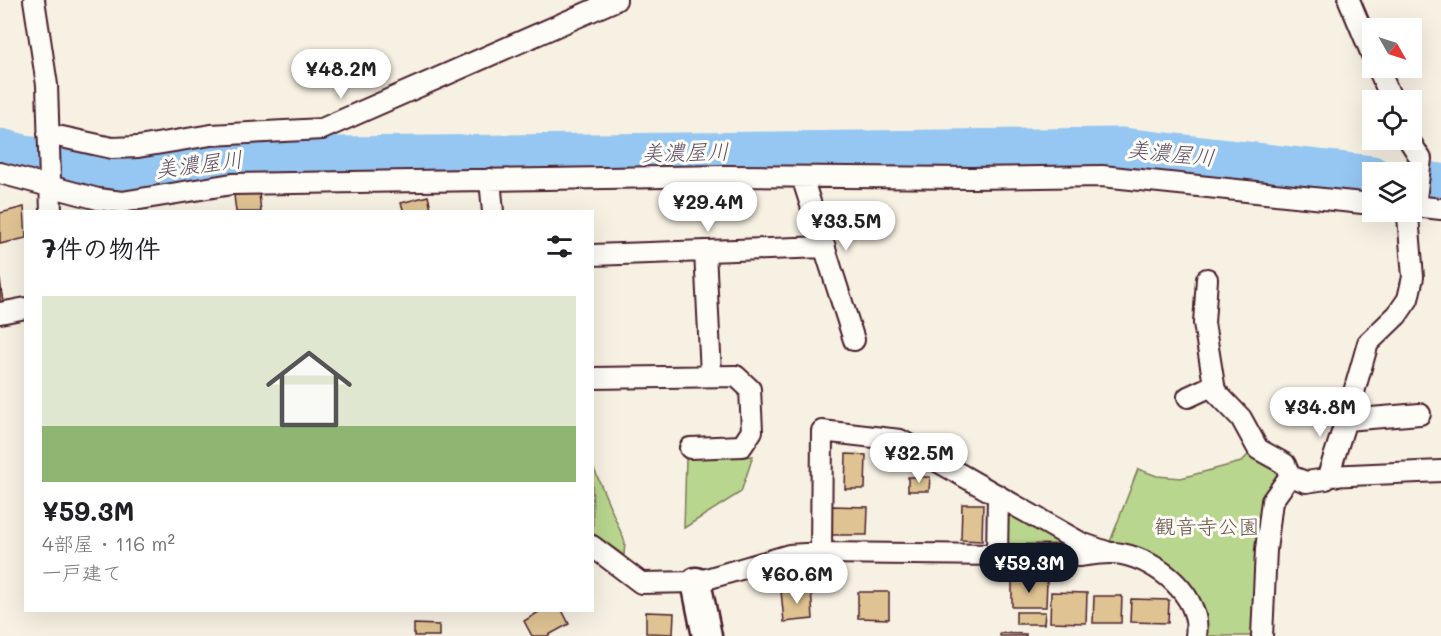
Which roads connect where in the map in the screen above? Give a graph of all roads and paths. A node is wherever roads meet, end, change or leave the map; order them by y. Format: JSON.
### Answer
{"nodes":[{"id":1,"x":34,"y":0,"type":"edge"},
{"id":2,"x":616,"y":0,"type":"edge"},
{"id":3,"x":1348,"y":0,"type":"edge"},
{"id":4,"x":1362,"y":32,"type":"edge"},
{"id":5,"x":48,"y":134,"type":"junction"},
{"id":6,"x":0,"y":173,"type":"edge"},
{"id":7,"x":802,"y":177,"type":"junction"},
{"id":8,"x":490,"y":179,"type":"junction"},
{"id":9,"x":50,"y":187,"type":"junction"},
{"id":10,"x":1362,"y":203,"type":"edge"},
{"id":11,"x":1441,"y":208,"type":"edge"},
{"id":12,"x":51,"y":210,"type":"edge"},
{"id":13,"x":493,"y":210,"type":"edge"},
{"id":14,"x":1422,"y":210,"type":"edge"},
{"id":15,"x":1410,"y":222,"type":"edge"},
{"id":16,"x":825,"y":247,"type":"junction"},
{"id":17,"x":705,"y":251,"type":"junction"},
{"id":18,"x":594,"y":255,"type":"edge"},
{"id":19,"x":1207,"y":279,"type":"dead end"},
{"id":20,"x":24,"y":308,"type":"edge"},
{"id":21,"x":0,"y":313,"type":"edge"},
{"id":22,"x":854,"y":340,"type":"dead end"},
{"id":23,"x":711,"y":375,"type":"junction"},
{"id":24,"x":594,"y":378,"type":"edge"},
{"id":25,"x":1214,"y":385,"type":"junction"},
{"id":26,"x":1188,"y":397,"type":"dead end"},
{"id":27,"x":1420,"y":414,"type":"dead end"},
{"id":28,"x":1346,"y":420,"type":"junction"},
{"id":29,"x":690,"y":448,"type":"dead end"},
{"id":30,"x":1441,"y":471,"type":"edge"},
{"id":31,"x":1290,"y":476,"type":"junction"},
{"id":32,"x":1328,"y":476,"type":"junction"},
{"id":33,"x":998,"y":495,"type":"junction"},
{"id":34,"x":594,"y":548,"type":"edge"},
{"id":35,"x":1109,"y":552,"type":"junction"},
{"id":36,"x":821,"y":553,"type":"junction"},
{"id":37,"x":997,"y":555,"type":"junction"},
{"id":38,"x":696,"y":582,"type":"junction"},
{"id":39,"x":707,"y":636,"type":"edge"},
{"id":40,"x":1196,"y":636,"type":"edge"},
{"id":41,"x":1262,"y":636,"type":"edge"}],
"edges":[{"from":1,"to":5,"type":"street"},
{"from":2,"to":5,"type":"street"},
{"from":3,"to":4,"type":"street"},
{"from":5,"to":9,"type":"street"},
{"from":6,"to":9,"type":"street"},
{"from":7,"to":8,"type":"street"},
{"from":7,"to":10,"type":"street"},
{"from":7,"to":16,"type":"street"},
{"from":8,"to":9,"type":"street"},
{"from":8,"to":13,"type":"street"},
{"from":9,"to":12,"type":"street"},
{"from":11,"to":14,"type":"street"},
{"from":15,"to":28,"type":"street"},
{"from":16,"to":17,"type":"street"},
{"from":16,"to":22,"type":"street"},
{"from":17,"to":18,"type":"street"},
{"from":17,"to":23,"type":"street"},
{"from":19,"to":25,"type":"street"},
{"from":20,"to":21,"type":"street"},
{"from":23,"to":24,"type":"street"},
{"from":23,"to":29,"type":"street"},
{"from":25,"to":26,"type":"street"},
{"from":25,"to":31,"type":"street"},
{"from":27,"to":28,"type":"street"},
{"from":28,"to":32,"type":"street"},
{"from":30,"to":32,"type":"street"},
{"from":31,"to":32,"type":"street"},
{"from":31,"to":41,"type":"street"},
{"from":33,"to":35,"type":"street"},
{"from":33,"to":36,"type":"street"},
{"from":33,"to":37,"type":"street"},
{"from":34,"to":38,"type":"street"},
{"from":35,"to":37,"type":"street"},
{"from":35,"to":40,"type":"street"},
{"from":36,"to":37,"type":"street"},
{"from":36,"to":38,"type":"street"},
{"from":38,"to":39,"type":"street"}]}
